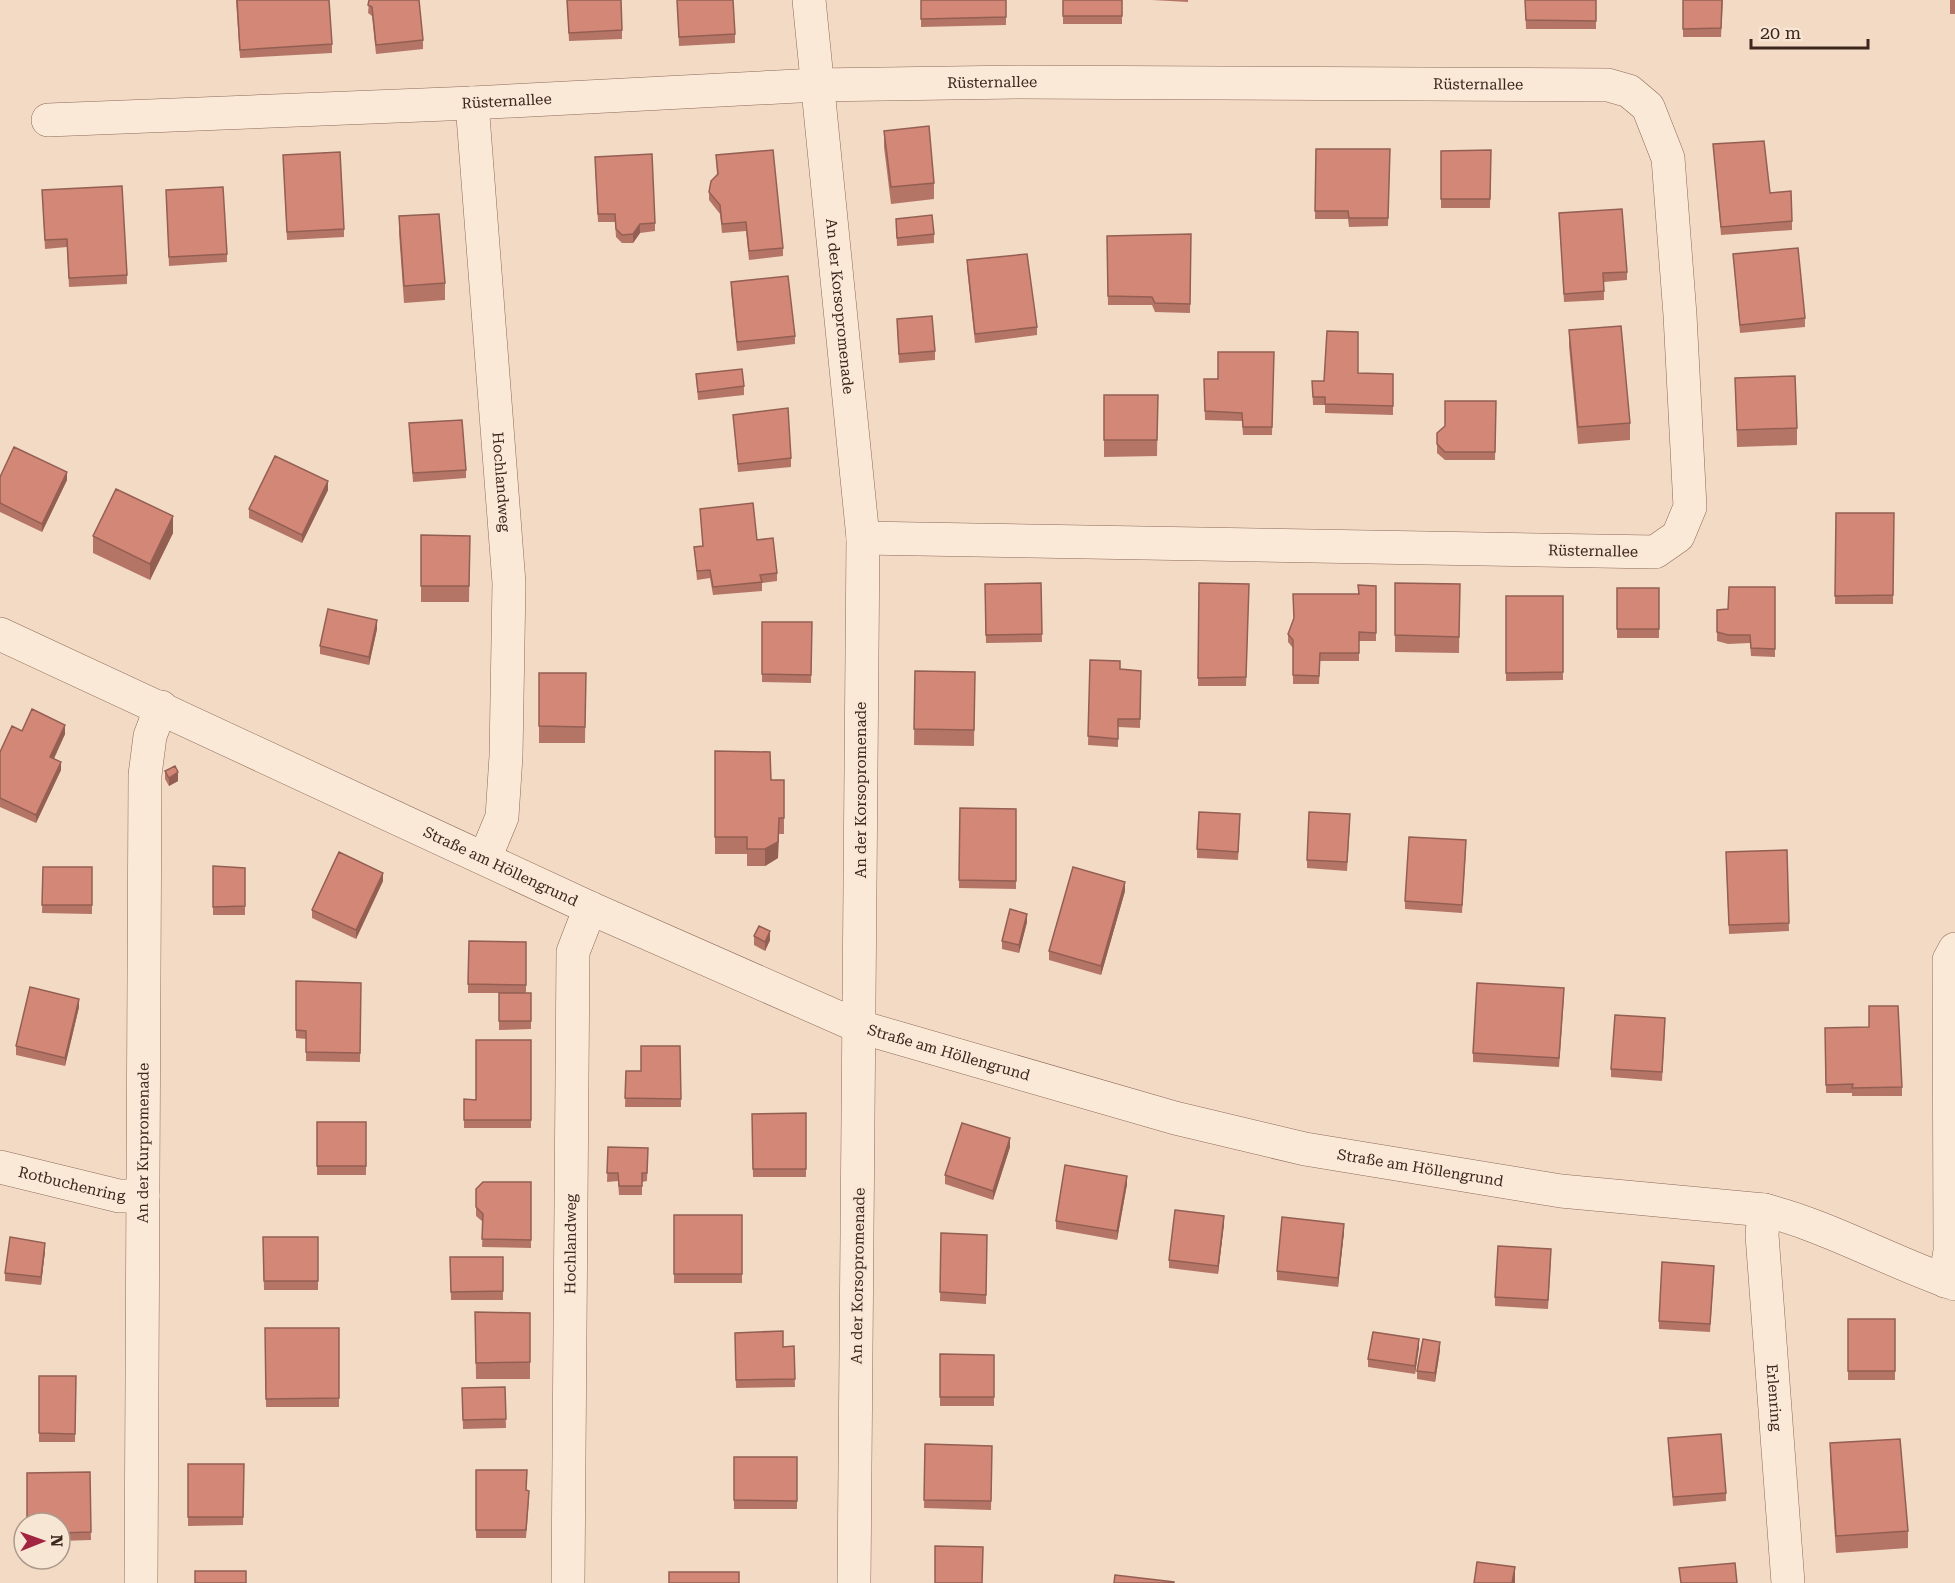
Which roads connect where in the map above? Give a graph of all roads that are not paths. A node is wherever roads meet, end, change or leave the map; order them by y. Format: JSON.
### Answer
{"nodes":[{"id":1,"x":809,"y":0,"type":"edge"},
{"id":2,"x":817,"y":85,"type":"junction"},
{"id":3,"x":472,"y":103,"type":"junction"},
{"id":4,"x":48,"y":120,"type":"dead end"},
{"id":5,"x":863,"y":538,"type":"junction"},
{"id":6,"x":0,"y":634,"type":"edge"},
{"id":7,"x":161,"y":707,"type":"junction"},
{"id":8,"x":485,"y":858,"type":"junction"},
{"id":9,"x":590,"y":908,"type":"junction"},
{"id":10,"x":1955,"y":949,"type":"edge"},
{"id":11,"x":860,"y":1027,"type":"junction"},
{"id":12,"x":0,"y":1167,"type":"edge"},
{"id":13,"x":143,"y":1196,"type":"junction"},
{"id":14,"x":1764,"y":1210,"type":"junction"},
{"id":15,"x":1950,"y":1282,"type":"edge"},
{"id":16,"x":141,"y":1583,"type":"edge"},
{"id":17,"x":568,"y":1583,"type":"edge"},
{"id":18,"x":854,"y":1583,"type":"edge"},
{"id":19,"x":1788,"y":1583,"type":"edge"}],
"edges":[{"from":1,"to":2,"type":"street","name":"An der Korsopromenade"},
{"from":2,"to":3,"type":"street","name":"Rüsternallee"},
{"from":2,"to":5,"type":"street","name":"An der Korsopromenade"},
{"from":2,"to":5,"type":"street","name":"Rüsternallee"},
{"from":3,"to":4,"type":"street","name":"Rüsternallee"},
{"from":3,"to":8,"type":"street","name":"Hochlandweg"},
{"from":5,"to":11,"type":"street","name":"An der Korsopromenade"},
{"from":6,"to":7,"type":"street","name":"Straße am Höllengrund"},
{"from":7,"to":8,"type":"street","name":"Straße am Höllengrund"},
{"from":7,"to":13,"type":"street","name":"An der Kurpromenade"},
{"from":8,"to":9,"type":"street","name":"Straße am Höllengrund"},
{"from":9,"to":11,"type":"street","name":"Straße am Höllengrund"},
{"from":9,"to":17,"type":"street","name":"Hochlandweg"},
{"from":10,"to":15,"type":"street"},
{"from":11,"to":14,"type":"street","name":"Straße am Höllengrund"},
{"from":11,"to":18,"type":"street","name":"An der Korsopromenade"},
{"from":12,"to":13,"type":"street","name":"Rotbuchenring"},
{"from":13,"to":16,"type":"street","name":"An der Kurpromenade"},
{"from":14,"to":15,"type":"street","name":"Straße am Höllengrund"},
{"from":14,"to":19,"type":"street","name":"Erlenring"}]}
